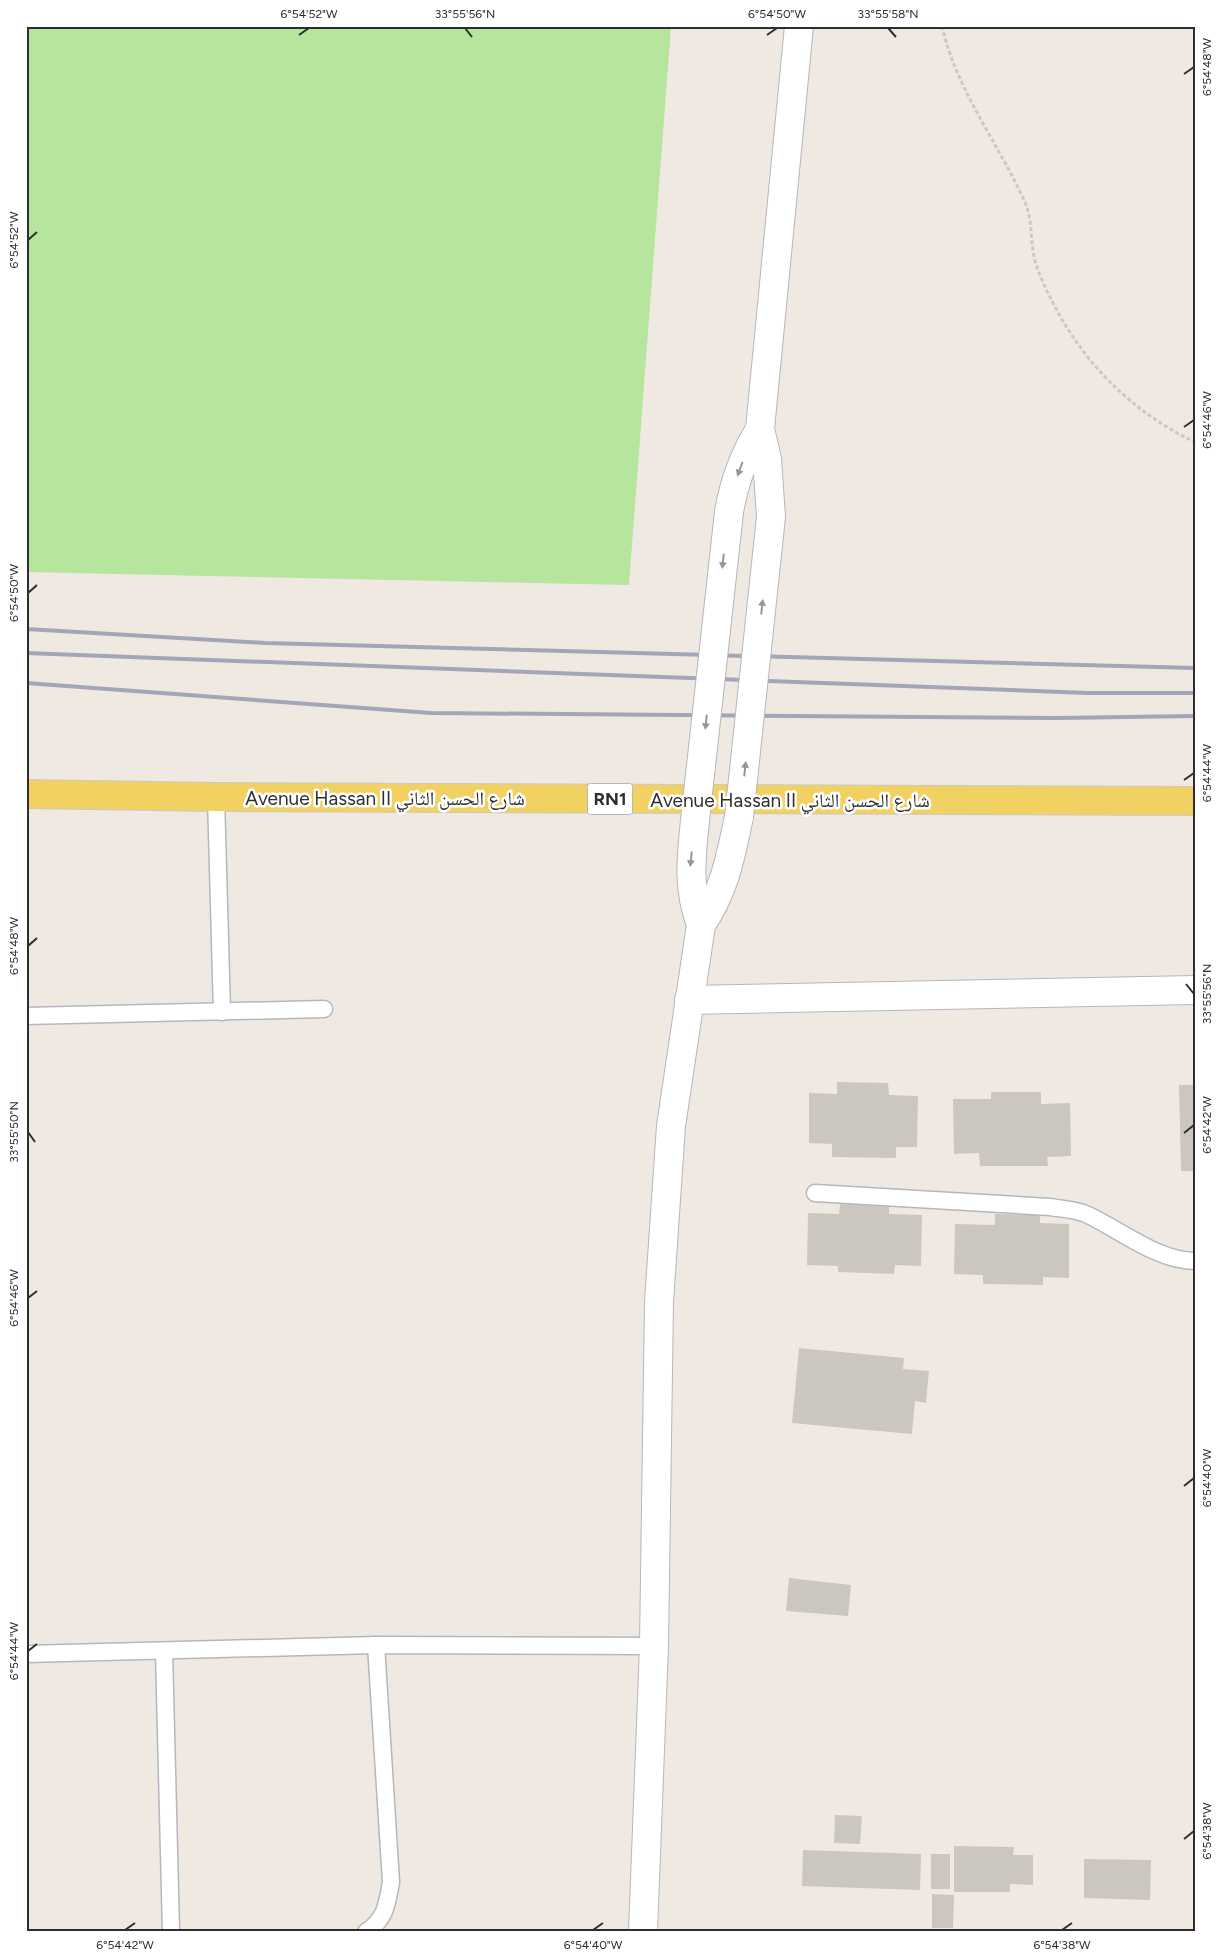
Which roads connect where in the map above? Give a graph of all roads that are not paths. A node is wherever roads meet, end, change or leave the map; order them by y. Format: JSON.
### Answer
{"nodes":[{"id":1,"x":799,"y":26,"type":"edge"},
{"id":2,"x":760,"y":429,"type":"junction"},
{"id":3,"x":26,"y":794,"type":"edge"},
{"id":4,"x":216,"y":797,"type":"junction"},
{"id":5,"x":1195,"y":801,"type":"edge"},
{"id":6,"x":701,"y":925,"type":"junction"},
{"id":7,"x":1195,"y":990,"type":"edge"},
{"id":8,"x":689,"y":1000,"type":"junction"},
{"id":9,"x":324,"y":1009,"type":"dead end"},
{"id":10,"x":222,"y":1012,"type":"junction"},
{"id":11,"x":26,"y":1016,"type":"edge"},
{"id":12,"x":815,"y":1193,"type":"dead end"},
{"id":13,"x":1195,"y":1262,"type":"edge"},
{"id":14,"x":376,"y":1645,"type":"junction"},
{"id":15,"x":654,"y":1646,"type":"junction"},
{"id":16,"x":164,"y":1651,"type":"junction"},
{"id":17,"x":26,"y":1654,"type":"edge"},
{"id":18,"x":171,"y":1932,"type":"edge"},
{"id":19,"x":366,"y":1932,"type":"edge"},
{"id":20,"x":643,"y":1932,"type":"edge"}],
"edges":[{"from":1,"to":2,"type":"main road"},
{"from":2,"to":6,"type":"main road","one_way":true,"bridge":true},
{"from":6,"to":2,"type":"main road","one_way":true,"bridge":true},
{"from":3,"to":4,"type":"main road","name":"Avenue Hassan II شارع الحسن الثاني","number":"RN1"},
{"from":4,"to":5,"type":"main road","name":"Avenue Hassan II شارع الحسن الثاني","number":"RN1"},
{"from":4,"to":10,"type":"lane"},
{"from":6,"to":8,"type":"main road"},
{"from":7,"to":8,"type":"main road"},
{"from":8,"to":15,"type":"main road"},
{"from":9,"to":10,"type":"lane"},
{"from":10,"to":11,"type":"lane"},
{"from":12,"to":13,"type":"lane"},
{"from":14,"to":15,"type":"lane"},
{"from":14,"to":16,"type":"lane"},
{"from":14,"to":19,"type":"lane"},
{"from":15,"to":20,"type":"main road"},
{"from":16,"to":17,"type":"lane"},
{"from":16,"to":18,"type":"lane"}]}
